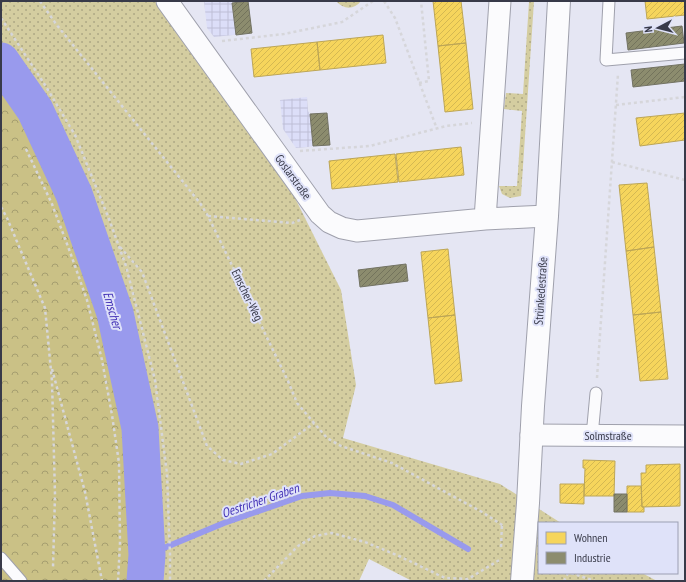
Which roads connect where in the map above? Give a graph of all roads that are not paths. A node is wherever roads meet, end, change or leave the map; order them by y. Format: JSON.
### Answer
{"nodes":[{"id":1,"x":168,"y":1,"type":"edge"},
{"id":2,"x":500,"y":1,"type":"edge"},
{"id":3,"x":559,"y":1,"type":"edge"},
{"id":4,"x":609,"y":1,"type":"edge"},
{"id":5,"x":685,"y":52,"type":"edge"},
{"id":6,"x":547,"y":216,"type":"junction"},
{"id":7,"x":485,"y":219,"type":"junction"},
{"id":8,"x":596,"y":393,"type":"road end"},
{"id":9,"x":531,"y":435,"type":"junction"},
{"id":10,"x":592,"y":436,"type":"junction"},
{"id":11,"x":685,"y":436,"type":"edge"},
{"id":12,"x":1,"y":558,"type":"edge"},
{"id":13,"x":21,"y":581,"type":"edge"},
{"id":14,"x":522,"y":581,"type":"edge"}],
"edges":[{"from":1,"to":7,"type":"street","name":"Goslarstraße"},
{"from":2,"to":7,"type":"street"},
{"from":3,"to":6,"type":"main road","name":"Strünkedestraße"},
{"from":4,"to":5,"type":"lane"},
{"from":6,"to":7,"type":"street","name":"Goslarstraße"},
{"from":6,"to":9,"type":"main road","name":"Strünkedestraße"},
{"from":8,"to":10,"type":"lane"},
{"from":9,"to":10,"type":"street","name":"Solmstraße"},
{"from":9,"to":14,"type":"main road","name":"Strünkedestraße"},
{"from":10,"to":11,"type":"street","name":"Solmstraße"},
{"from":12,"to":13,"type":"lane"}]}
